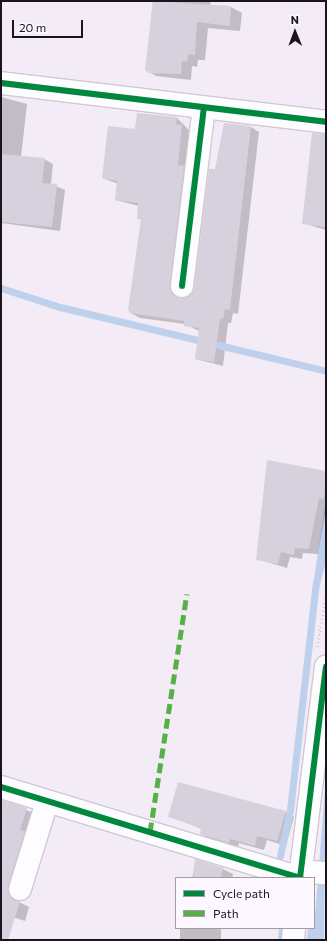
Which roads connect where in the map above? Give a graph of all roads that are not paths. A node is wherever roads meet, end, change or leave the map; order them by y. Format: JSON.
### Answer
{"nodes":[{"id":1,"x":1,"y":84,"type":"edge"},
{"id":2,"x":204,"y":108,"type":"junction"},
{"id":3,"x":326,"y":122,"type":"edge"},
{"id":4,"x":182,"y":286,"type":"dead end"},
{"id":5,"x":326,"y":667,"type":"edge"},
{"id":6,"x":1,"y":787,"type":"edge"},
{"id":7,"x":48,"y":802,"type":"junction"},
{"id":8,"x":308,"y":874,"type":"edge"},
{"id":9,"x":20,"y":889,"type":"dead end"},
{"id":10,"x":294,"y":929,"type":"edge"},
{"id":11,"x":293,"y":940,"type":"edge"}],
"edges":[{"from":1,"to":2,"type":"street"},
{"from":2,"to":3,"type":"street"},
{"from":2,"to":4,"type":"street"},
{"from":5,"to":8,"type":"street"},
{"from":6,"to":7,"type":"street"},
{"from":7,"to":8,"type":"street"},
{"from":7,"to":9,"type":"street"},
{"from":10,"to":11,"type":"street"}]}
